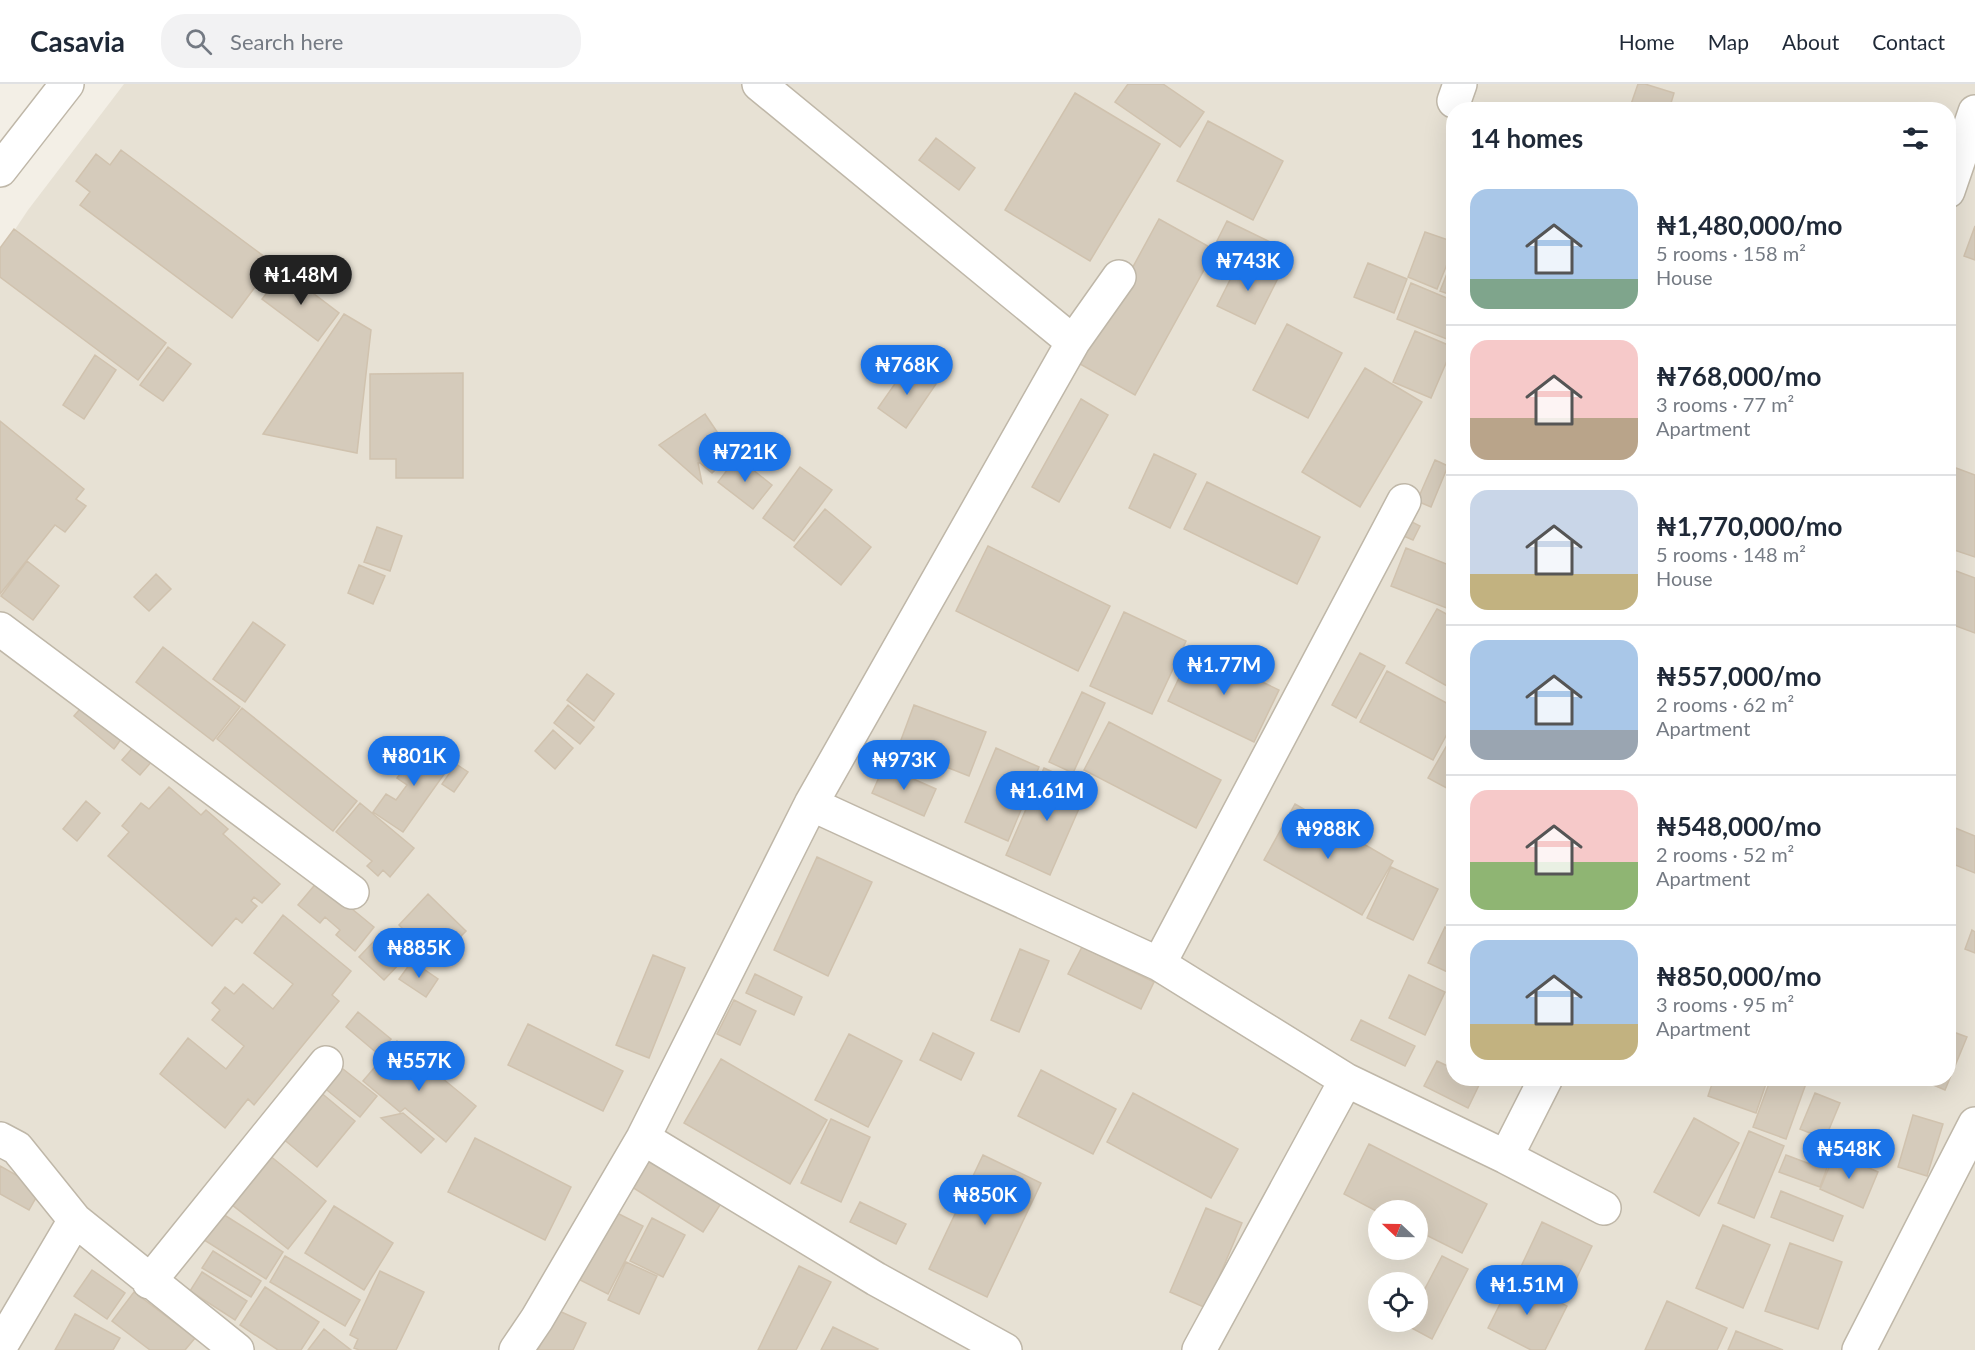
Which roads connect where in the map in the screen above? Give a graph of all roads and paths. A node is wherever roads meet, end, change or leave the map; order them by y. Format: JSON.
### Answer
{"nodes":[{"id":1,"x":67,"y":84,"type":"edge"},
{"id":2,"x":759,"y":84,"type":"edge"},
{"id":3,"x":1975,"y":112,"type":"edge"},
{"id":4,"x":1956,"y":168,"type":"edge"},
{"id":5,"x":0,"y":170,"type":"edge"},
{"id":6,"x":1119,"y":277,"type":"dead end"},
{"id":7,"x":1073,"y":342,"type":"junction"},
{"id":8,"x":1404,"y":501,"type":"dead end"},
{"id":9,"x":0,"y":629,"type":"edge"},
{"id":10,"x":811,"y":804,"type":"junction"},
{"id":11,"x":352,"y":892,"type":"dead end"},
{"id":12,"x":1159,"y":964,"type":"junction"},
{"id":13,"x":326,"y":1063,"type":"dead end"},
{"id":14,"x":1346,"y":1080,"type":"junction"},
{"id":15,"x":1542,"y":1086,"type":"edge"},
{"id":16,"x":1975,"y":1124,"type":"edge"},
{"id":17,"x":643,"y":1138,"type":"junction"},
{"id":18,"x":0,"y":1139,"type":"edge"},
{"id":19,"x":1506,"y":1158,"type":"junction"},
{"id":20,"x":1604,"y":1208,"type":"dead end"},
{"id":21,"x":75,"y":1220,"type":"junction"},
{"id":22,"x":149,"y":1282,"type":"junction"},
{"id":23,"x":0,"y":1347,"type":"edge"},
{"id":24,"x":237,"y":1350,"type":"edge"},
{"id":25,"x":516,"y":1350,"type":"edge"},
{"id":26,"x":1005,"y":1350,"type":"edge"},
{"id":27,"x":1199,"y":1350,"type":"edge"},
{"id":28,"x":1859,"y":1350,"type":"edge"}],
"edges":[{"from":1,"to":5,"type":"street"},
{"from":2,"to":7,"type":"street"},
{"from":3,"to":4,"type":"street"},
{"from":6,"to":7,"type":"street"},
{"from":7,"to":10,"type":"street"},
{"from":8,"to":12,"type":"street"},
{"from":9,"to":11,"type":"street"},
{"from":10,"to":12,"type":"street"},
{"from":10,"to":17,"type":"street"},
{"from":12,"to":14,"type":"street"},
{"from":13,"to":22,"type":"street"},
{"from":14,"to":19,"type":"street"},
{"from":14,"to":27,"type":"street"},
{"from":15,"to":19,"type":"street"},
{"from":16,"to":28,"type":"street"},
{"from":17,"to":25,"type":"street"},
{"from":17,"to":26,"type":"street"},
{"from":18,"to":21,"type":"street"},
{"from":19,"to":20,"type":"street"},
{"from":21,"to":22,"type":"street"},
{"from":21,"to":23,"type":"street"},
{"from":22,"to":24,"type":"street"}]}
